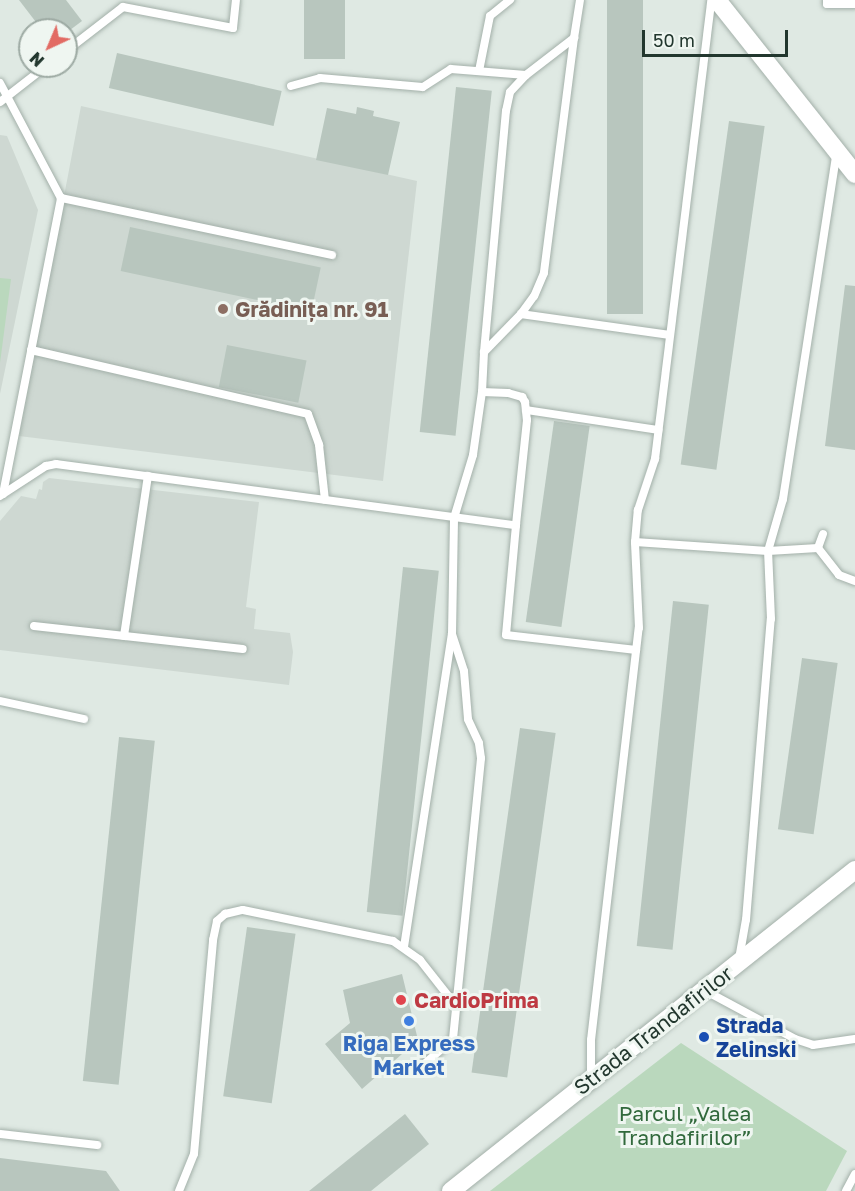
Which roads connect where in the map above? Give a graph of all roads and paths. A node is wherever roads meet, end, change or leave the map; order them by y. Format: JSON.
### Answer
{"nodes":[{"id":1,"x":237,"y":0,"type":"edge"},
{"id":2,"x":510,"y":0,"type":"edge"},
{"id":3,"x":580,"y":0,"type":"edge"},
{"id":4,"x":711,"y":0,"type":"edge"},
{"id":5,"x":717,"y":0,"type":"edge"},
{"id":6,"x":827,"y":0,"type":"edge"},
{"id":7,"x":855,"y":4,"type":"edge"},
{"id":8,"x":574,"y":38,"type":"junction"},
{"id":9,"x":78,"y":42,"type":"edge"},
{"id":10,"x":479,"y":71,"type":"junction"},
{"id":11,"x":526,"y":75,"type":"junction"},
{"id":12,"x":31,"y":78,"type":"edge"},
{"id":13,"x":0,"y":83,"type":"edge"},
{"id":14,"x":291,"y":86,"type":"dead end"},
{"id":15,"x":8,"y":96,"type":"junction"},
{"id":16,"x":0,"y":102,"type":"edge"},
{"id":17,"x":837,"y":150,"type":"junction"},
{"id":18,"x":855,"y":174,"type":"edge"},
{"id":19,"x":60,"y":198,"type":"junction"},
{"id":20,"x":332,"y":255,"type":"dead end"},
{"id":21,"x":521,"y":314,"type":"junction"},
{"id":22,"x":670,"y":335,"type":"junction"},
{"id":23,"x":31,"y":350,"type":"junction"},
{"id":24,"x":484,"y":352,"type":"junction"},
{"id":25,"x":482,"y":392,"type":"junction"},
{"id":26,"x":526,"y":410,"type":"junction"},
{"id":27,"x":659,"y":430,"type":"junction"},
{"id":28,"x":148,"y":476,"type":"junction"},
{"id":29,"x":2,"y":495,"type":"edge"},
{"id":30,"x":325,"y":500,"type":"junction"},
{"id":31,"x":454,"y":518,"type":"junction"},
{"id":32,"x":516,"y":525,"type":"junction"},
{"id":33,"x":823,"y":534,"type":"dead end"},
{"id":34,"x":635,"y":542,"type":"junction"},
{"id":35,"x":818,"y":548,"type":"junction"},
{"id":36,"x":768,"y":551,"type":"junction"},
{"id":37,"x":855,"y":581,"type":"edge"},
{"id":38,"x":34,"y":626,"type":"dead end"},
{"id":39,"x":452,"y":634,"type":"junction"},
{"id":40,"x":124,"y":636,"type":"junction"},
{"id":41,"x":243,"y":649,"type":"dead end"},
{"id":42,"x":636,"y":650,"type":"junction"},
{"id":43,"x":0,"y":701,"type":"edge"},
{"id":44,"x":84,"y":719,"type":"dead end"},
{"id":45,"x":855,"y":870,"type":"edge"},
{"id":46,"x":405,"y":947,"type":"junction"},
{"id":47,"x":738,"y":963,"type":"junction"},
{"id":48,"x":704,"y":990,"type":"junction"},
{"id":49,"x":457,"y":1007,"type":"junction"},
{"id":50,"x":855,"y":1039,"type":"edge"},
{"id":51,"x":422,"y":1065,"type":"dead end"},
{"id":52,"x":591,"y":1079,"type":"junction"},
{"id":53,"x":0,"y":1134,"type":"edge"},
{"id":54,"x":97,"y":1145,"type":"dead end"},
{"id":55,"x":855,"y":1174,"type":"edge"},
{"id":56,"x":179,"y":1191,"type":"edge"},
{"id":57,"x":451,"y":1191,"type":"edge"},
{"id":58,"x":846,"y":1191,"type":"edge"}],
"edges":[{"from":1,"to":9,"type":"lane"},
{"from":2,"to":10,"type":"lane"},
{"from":3,"to":8,"type":"lane"},
{"from":4,"to":22,"type":"lane"},
{"from":5,"to":17,"type":"main road"},
{"from":6,"to":7,"type":"lane"},
{"from":8,"to":11,"type":"lane"},
{"from":8,"to":21,"type":"lane"},
{"from":10,"to":11,"type":"lane"},
{"from":10,"to":14,"type":"lane"},
{"from":11,"to":24,"type":"lane"},
{"from":12,"to":15,"type":"lane"},
{"from":13,"to":15,"type":"lane"},
{"from":15,"to":16,"type":"lane"},
{"from":15,"to":19,"type":"lane"},
{"from":17,"to":18,"type":"main road"},
{"from":17,"to":36,"type":"lane"},
{"from":19,"to":20,"type":"lane"},
{"from":19,"to":23,"type":"lane"},
{"from":21,"to":22,"type":"lane"},
{"from":21,"to":24,"type":"lane"},
{"from":22,"to":27,"type":"lane"},
{"from":23,"to":29,"type":"lane"},
{"from":23,"to":30,"type":"lane"},
{"from":24,"to":25,"type":"lane"},
{"from":25,"to":26,"type":"lane"},
{"from":25,"to":31,"type":"lane"},
{"from":26,"to":27,"type":"lane"},
{"from":26,"to":32,"type":"lane"},
{"from":27,"to":34,"type":"lane"},
{"from":28,"to":29,"type":"lane"},
{"from":28,"to":30,"type":"lane"},
{"from":28,"to":40,"type":"lane"},
{"from":30,"to":31,"type":"lane"},
{"from":31,"to":32,"type":"lane"},
{"from":31,"to":39,"type":"lane"},
{"from":32,"to":42,"type":"lane"},
{"from":33,"to":35,"type":"lane"},
{"from":34,"to":36,"type":"lane"},
{"from":34,"to":42,"type":"lane"},
{"from":35,"to":36,"type":"lane"},
{"from":35,"to":37,"type":"lane"},
{"from":36,"to":47,"type":"lane"},
{"from":38,"to":40,"type":"lane"},
{"from":39,"to":46,"type":"lane"},
{"from":39,"to":49,"type":"lane"},
{"from":40,"to":41,"type":"lane"},
{"from":42,"to":52,"type":"lane"},
{"from":43,"to":44,"type":"lane"},
{"from":45,"to":47,"type":"main road","name":"Strada Trandafirilor"},
{"from":46,"to":49,"type":"lane"},
{"from":46,"to":56,"type":"lane"},
{"from":47,"to":48,"type":"main road","name":"Strada Trandafirilor"},
{"from":48,"to":50,"type":"lane"},
{"from":48,"to":52,"type":"main road","name":"Strada Trandafirilor"},
{"from":49,"to":51,"type":"lane"},
{"from":52,"to":57,"type":"main road","name":"Strada Trandafirilor"},
{"from":53,"to":54,"type":"lane"},
{"from":55,"to":58,"type":"lane"}]}
